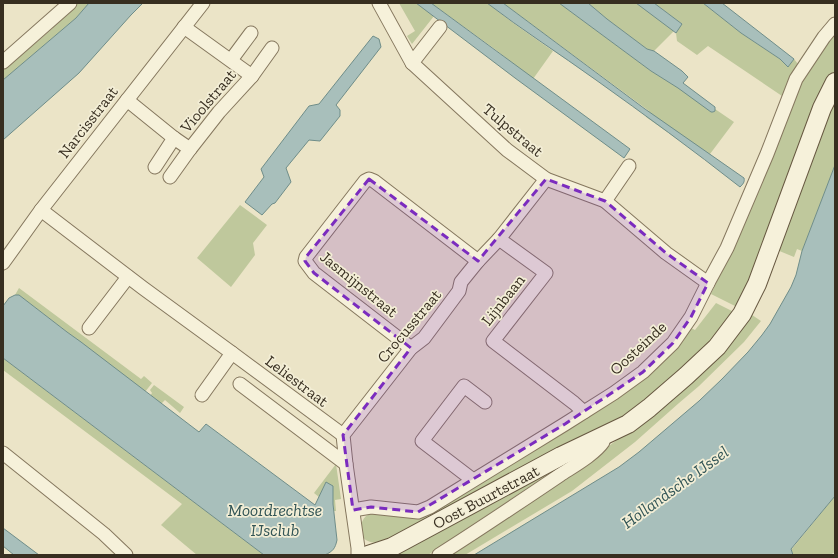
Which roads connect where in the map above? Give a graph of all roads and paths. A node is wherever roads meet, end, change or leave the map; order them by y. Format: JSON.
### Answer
{"nodes":[{"id":1,"x":70,"y":3,"type":"edge"},
{"id":2,"x":203,"y":3,"type":"edge"},
{"id":3,"x":379,"y":3,"type":"edge"},
{"id":4,"x":835,"y":24,"type":"edge"},
{"id":5,"x":184,"y":26,"type":"junction"},
{"id":6,"x":440,"y":27,"type":"dead end"},
{"id":7,"x":251,"y":33,"type":"dead end"},
{"id":8,"x":272,"y":48,"type":"dead end"},
{"id":9,"x":231,"y":60,"type":"junction"},
{"id":10,"x":3,"y":62,"type":"edge"},
{"id":11,"x":412,"y":63,"type":"junction"},
{"id":12,"x":252,"y":76,"type":"junction"},
{"id":13,"x":835,"y":82,"type":"edge"},
{"id":14,"x":126,"y":100,"type":"junction"},
{"id":15,"x":174,"y":138,"type":"junction"},
{"id":16,"x":190,"y":149,"type":"junction"},
{"id":17,"x":629,"y":166,"type":"dead end"},
{"id":18,"x":155,"y":167,"type":"dead end"},
{"id":19,"x":170,"y":177,"type":"dead end"},
{"id":20,"x":546,"y":179,"type":"junction"},
{"id":21,"x":605,"y":201,"type":"junction"},
{"id":22,"x":42,"y":210,"type":"junction"},
{"id":23,"x":499,"y":239,"type":"junction"},
{"id":24,"x":478,"y":261,"type":"junction"},
{"id":25,"x":3,"y":263,"type":"edge"},
{"id":26,"x":128,"y":277,"type":"junction"},
{"id":27,"x":708,"y":283,"type":"junction"},
{"id":28,"x":89,"y":328,"type":"dead end"},
{"id":29,"x":411,"y":348,"type":"junction"},
{"id":30,"x":232,"y":353,"type":"junction"},
{"id":31,"x":240,"y":384,"type":"dead end"},
{"id":32,"x":202,"y":395,"type":"dead end"},
{"id":33,"x":485,"y":402,"type":"dead end"},
{"id":34,"x":584,"y":412,"type":"junction"},
{"id":35,"x":343,"y":435,"type":"junction"},
{"id":36,"x":602,"y":436,"type":"junction"},
{"id":37,"x":3,"y":453,"type":"edge"},
{"id":38,"x":346,"y":464,"type":"junction"},
{"id":39,"x":473,"y":480,"type":"junction"},
{"id":40,"x":353,"y":510,"type":"junction"},
{"id":41,"x":126,"y":555,"type":"edge"},
{"id":42,"x":358,"y":555,"type":"edge"},
{"id":43,"x":368,"y":555,"type":"edge"},
{"id":44,"x":439,"y":555,"type":"edge"}],
"edges":[{"from":1,"to":10,"type":"street"},
{"from":2,"to":5,"type":"street","name":"Narcisstraat"},
{"from":3,"to":11,"type":"street","name":"Tulpstraat"},
{"from":4,"to":27,"type":"street","name":"Oosteinde"},
{"from":5,"to":9,"type":"street"},
{"from":5,"to":14,"type":"street","name":"Narcisstraat"},
{"from":6,"to":11,"type":"street"},
{"from":7,"to":9,"type":"street","name":"Vioolstraat"},
{"from":8,"to":12,"type":"street","name":"Vioolstraat"},
{"from":9,"to":12,"type":"street"},
{"from":11,"to":20,"type":"street","name":"Tulpstraat"},
{"from":12,"to":16,"type":"street","name":"Vioolstraat"},
{"from":13,"to":36,"type":"street","name":"Oost Buurtstraat"},
{"from":14,"to":15,"type":"street"},
{"from":14,"to":22,"type":"street","name":"Narcisstraat"},
{"from":15,"to":16,"type":"street"},
{"from":15,"to":18,"type":"street","name":"Vioolstraat"},
{"from":16,"to":19,"type":"street","name":"Vioolstraat"},
{"from":17,"to":21,"type":"street"},
{"from":20,"to":21,"type":"street","name":"Tulpstraat"},
{"from":20,"to":23,"type":"street","name":"Crocusstraat"},
{"from":21,"to":27,"type":"street","name":"Tulpstraat"},
{"from":22,"to":25,"type":"street","name":"Narcisstraat"},
{"from":22,"to":26,"type":"street","name":"Leliestraat"},
{"from":23,"to":24,"type":"street","name":"Crocusstraat"},
{"from":23,"to":34,"type":"street","name":"Lijnbaan"},
{"from":24,"to":29,"type":"street","name":"Crocusstraat"},
{"from":24,"to":29,"type":"street","name":"Jasmijnstraat"},
{"from":26,"to":28,"type":"street"},
{"from":26,"to":30,"type":"street","name":"Leliestraat"},
{"from":27,"to":34,"type":"street","name":"Oosteinde"},
{"from":29,"to":35,"type":"street","name":"Crocusstraat"},
{"from":30,"to":32,"type":"street"},
{"from":30,"to":35,"type":"street","name":"Leliestraat"},
{"from":31,"to":38,"type":"street"},
{"from":33,"to":39,"type":"street"},
{"from":34,"to":39,"type":"street","name":"Oosteinde"},
{"from":35,"to":38,"type":"street"},
{"from":36,"to":43,"type":"street","name":"Oost Buurtstraat"},
{"from":36,"to":44,"type":"street"},
{"from":37,"to":41,"type":"street"},
{"from":38,"to":40,"type":"street"},
{"from":39,"to":40,"type":"street","name":"Oosteinde"},
{"from":40,"to":42,"type":"street"}]}
